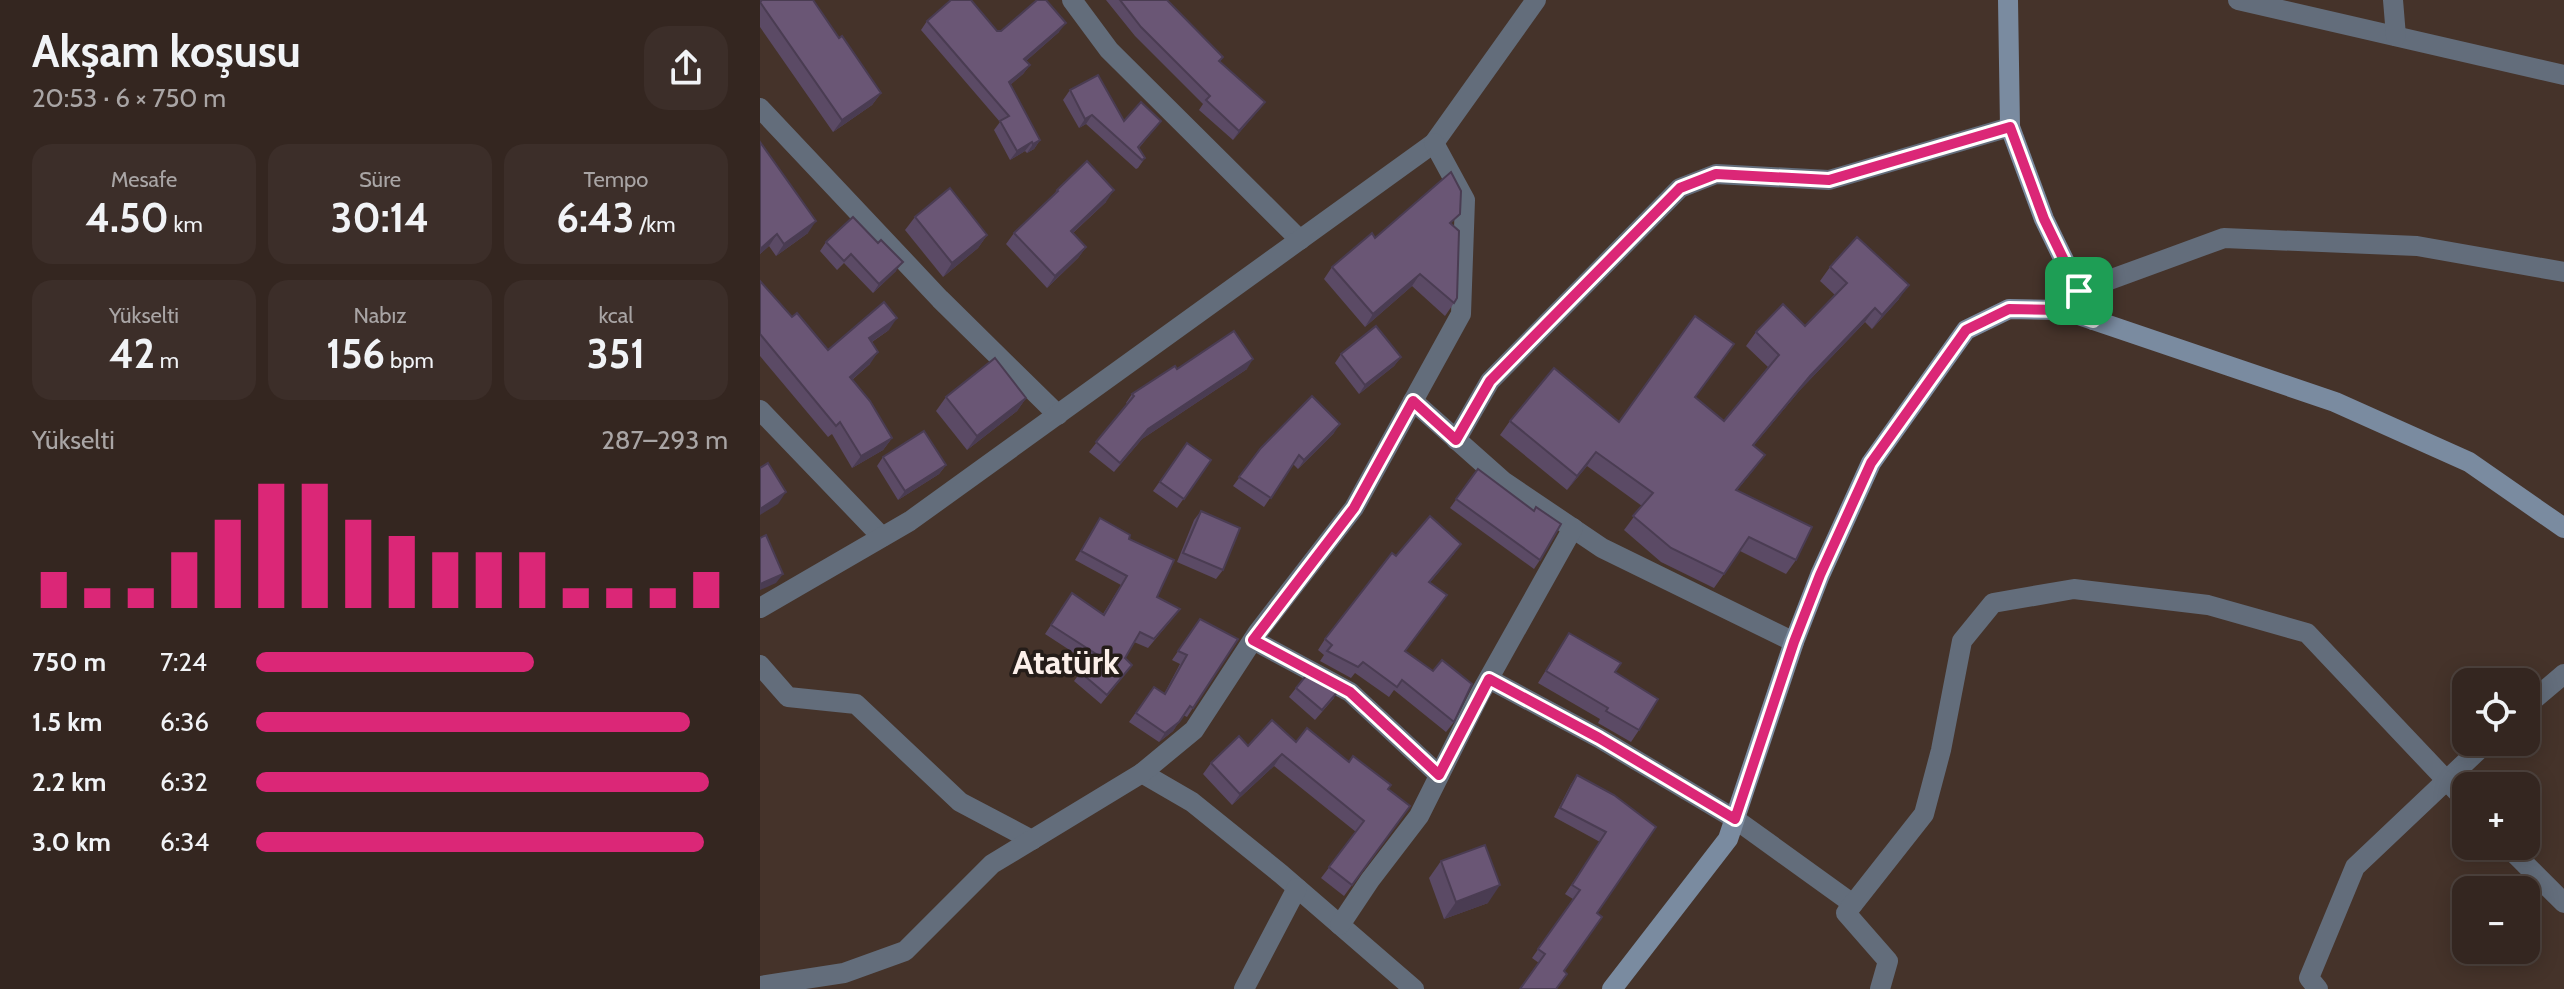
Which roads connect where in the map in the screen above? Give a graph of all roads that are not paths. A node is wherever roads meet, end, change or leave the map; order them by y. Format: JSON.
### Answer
{"nodes":[{"id":1,"x":1072,"y":0,"type":"edge"},
{"id":2,"x":1536,"y":0,"type":"edge"},
{"id":3,"x":2008,"y":0,"type":"edge"},
{"id":4,"x":2238,"y":0,"type":"edge"},
{"id":5,"x":2393,"y":0,"type":"edge"},
{"id":6,"x":2396,"y":36,"type":"junction"},
{"id":7,"x":2564,"y":75,"type":"edge"},
{"id":8,"x":760,"y":108,"type":"edge"},
{"id":9,"x":2010,"y":127,"type":"junction"},
{"id":10,"x":1434,"y":143,"type":"junction"},
{"id":11,"x":1300,"y":240,"type":"junction"},
{"id":12,"x":2564,"y":272,"type":"edge"},
{"id":13,"x":2079,"y":291,"type":"junction"},
{"id":14,"x":2093,"y":320,"type":"junction"},
{"id":15,"x":1413,"y":401,"type":"junction"},
{"id":16,"x":760,"y":410,"type":"edge"},
{"id":17,"x":1058,"y":415,"type":"junction"},
{"id":18,"x":1456,"y":440,"type":"junction"},
{"id":19,"x":1573,"y":528,"type":"junction"},
{"id":20,"x":2564,"y":528,"type":"edge"},
{"id":21,"x":882,"y":537,"type":"junction"},
{"id":22,"x":760,"y":608,"type":"edge"},
{"id":23,"x":1253,"y":640,"type":"junction"},
{"id":24,"x":1794,"y":642,"type":"junction"},
{"id":25,"x":760,"y":665,"type":"edge"},
{"id":26,"x":2564,"y":674,"type":"edge"},
{"id":27,"x":1489,"y":679,"type":"junction"},
{"id":28,"x":2540,"y":694,"type":"edge"},
{"id":29,"x":2472,"y":756,"type":"edge"},
{"id":30,"x":1142,"y":773,"type":"junction"},
{"id":31,"x":1439,"y":775,"type":"junction"},
{"id":32,"x":2447,"y":780,"type":"junction"},
{"id":33,"x":2452,"y":786,"type":"edge"},
{"id":34,"x":1735,"y":819,"type":"junction"},
{"id":35,"x":1032,"y":840,"type":"junction"},
{"id":36,"x":2521,"y":860,"type":"edge"},
{"id":37,"x":1297,"y":888,"type":"junction"},
{"id":38,"x":2564,"y":903,"type":"edge"},
{"id":39,"x":1853,"y":904,"type":"junction"},
{"id":40,"x":1340,"y":925,"type":"junction"},
{"id":41,"x":760,"y":986,"type":"edge"},
{"id":42,"x":1244,"y":989,"type":"edge"},
{"id":43,"x":1414,"y":989,"type":"edge"},
{"id":44,"x":1612,"y":989,"type":"edge"},
{"id":45,"x":1880,"y":989,"type":"edge"},
{"id":46,"x":2318,"y":989,"type":"edge"}],
"edges":[{"from":1,"to":11,"type":"street"},
{"from":2,"to":10,"type":"street"},
{"from":3,"to":9,"type":"main road"},
{"from":4,"to":6,"type":"street"},
{"from":5,"to":6,"type":"street"},
{"from":6,"to":7,"type":"street"},
{"from":8,"to":17,"type":"street"},
{"from":9,"to":13,"type":"main road"},
{"from":9,"to":18,"type":"street"},
{"from":10,"to":11,"type":"street"},
{"from":10,"to":15,"type":"street"},
{"from":11,"to":17,"type":"street"},
{"from":12,"to":13,"type":"street"},
{"from":13,"to":14,"type":"main road"},
{"from":14,"to":20,"type":"main road"},
{"from":14,"to":24,"type":"main road"},
{"from":15,"to":18,"type":"street"},
{"from":15,"to":23,"type":"street"},
{"from":16,"to":21,"type":"street"},
{"from":17,"to":21,"type":"street"},
{"from":18,"to":19,"type":"street"},
{"from":19,"to":24,"type":"street"},
{"from":19,"to":27,"type":"street"},
{"from":21,"to":22,"type":"street"},
{"from":23,"to":30,"type":"street"},
{"from":23,"to":31,"type":"street"},
{"from":24,"to":34,"type":"main road"},
{"from":25,"to":35,"type":"street"},
{"from":26,"to":28,"type":"street"},
{"from":27,"to":31,"type":"street"},
{"from":27,"to":34,"type":"street"},
{"from":29,"to":32,"type":"street"},
{"from":30,"to":35,"type":"street"},
{"from":30,"to":37,"type":"street"},
{"from":31,"to":40,"type":"street"},
{"from":32,"to":33,"type":"street"},
{"from":32,"to":39,"type":"street"},
{"from":32,"to":46,"type":"street"},
{"from":34,"to":39,"type":"street"},
{"from":34,"to":44,"type":"main road"},
{"from":35,"to":41,"type":"street"},
{"from":36,"to":38,"type":"street"},
{"from":37,"to":40,"type":"street"},
{"from":37,"to":42,"type":"street"},
{"from":39,"to":45,"type":"street"},
{"from":40,"to":43,"type":"street"}]}
